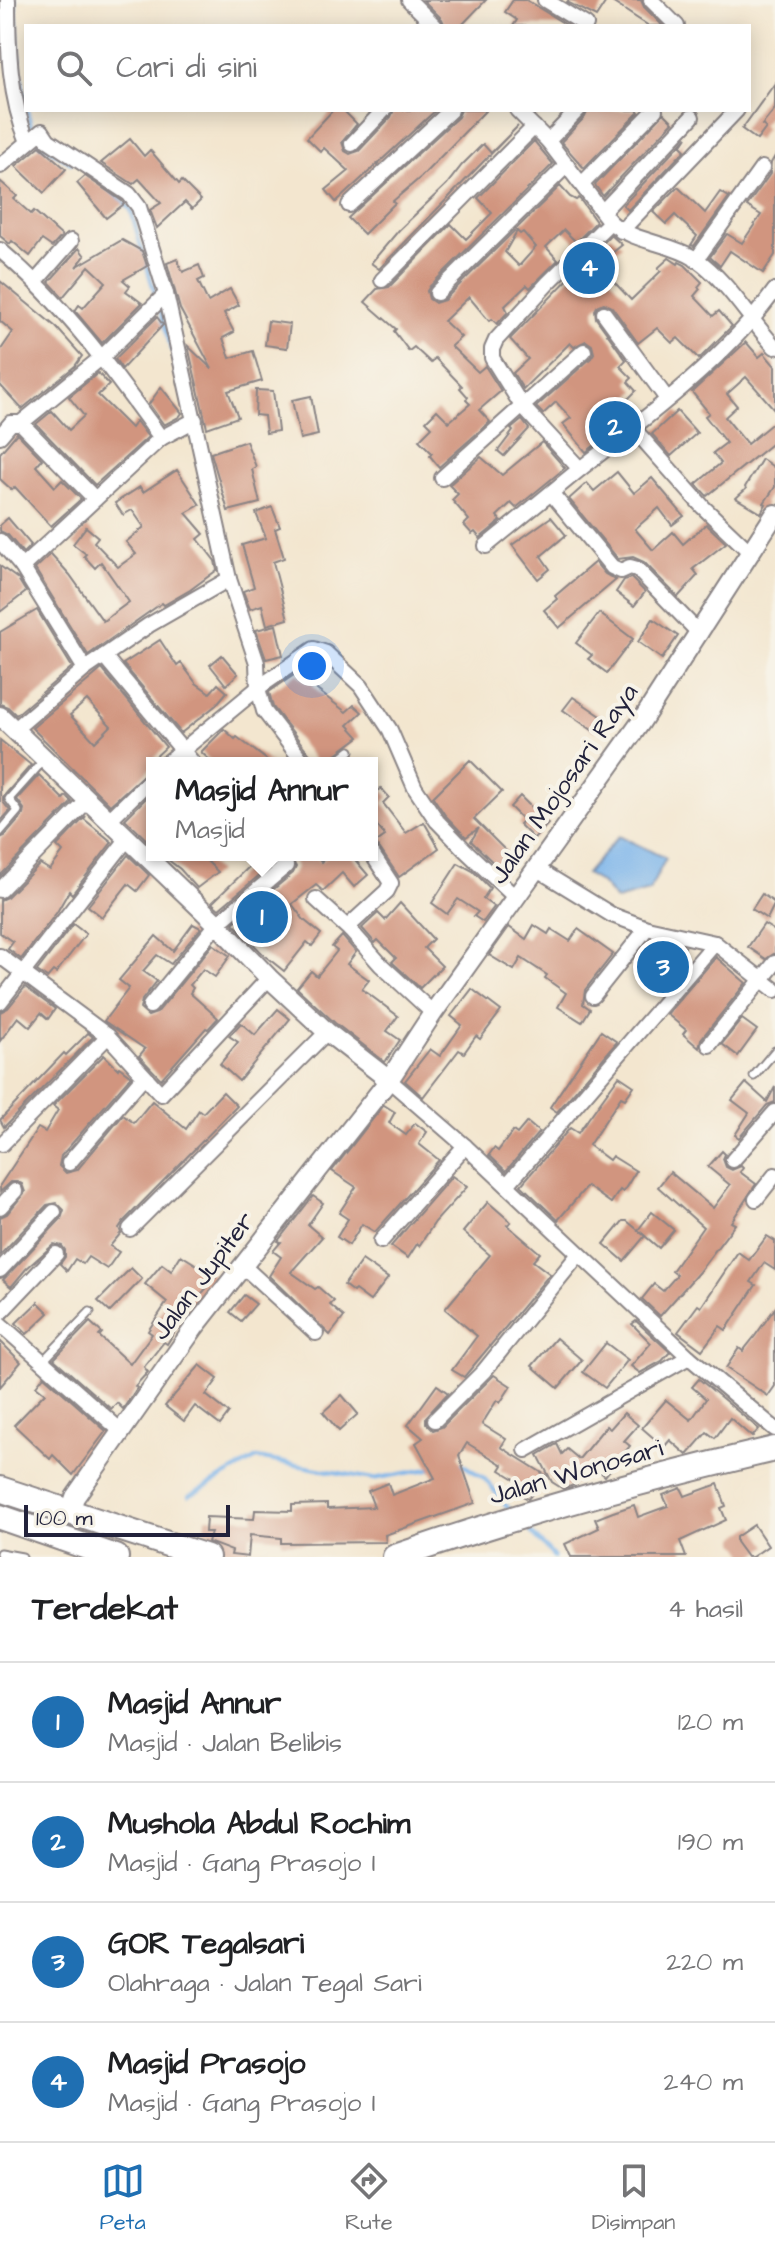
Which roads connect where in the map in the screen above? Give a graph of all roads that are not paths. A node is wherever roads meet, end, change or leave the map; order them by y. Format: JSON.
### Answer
{"nodes":[{"id":1,"x":8,"y":0,"type":"edge"},
{"id":2,"x":409,"y":0,"type":"edge"},
{"id":3,"x":545,"y":0,"type":"edge"},
{"id":4,"x":651,"y":0,"type":"edge"},
{"id":5,"x":433,"y":24,"type":"edge"},
{"id":6,"x":583,"y":24,"type":"edge"},
{"id":7,"x":675,"y":24,"type":"edge"},
{"id":8,"x":24,"y":111,"type":"edge"},
{"id":9,"x":24,"y":112,"type":"edge"},
{"id":10,"x":382,"y":112,"type":"edge"},
{"id":11,"x":449,"y":112,"type":"edge"},
{"id":12,"x":519,"y":112,"type":"edge"},
{"id":13,"x":576,"y":112,"type":"edge"},
{"id":14,"x":653,"y":112,"type":"edge"},
{"id":15,"x":735,"y":112,"type":"edge"},
{"id":16,"x":689,"y":113,"type":"edge"},
{"id":17,"x":534,"y":127,"type":"junction"},
{"id":18,"x":713,"y":133,"type":"junction"},
{"id":19,"x":32,"y":138,"type":"junction"},
{"id":20,"x":548,"y":141,"type":"junction"},
{"id":21,"x":352,"y":144,"type":"dead end"},
{"id":22,"x":567,"y":165,"type":"junction"},
{"id":23,"x":0,"y":166,"type":"edge"},
{"id":24,"x":762,"y":168,"type":"dead end"},
{"id":25,"x":582,"y":184,"type":"junction"},
{"id":26,"x":349,"y":205,"type":"dead end"},
{"id":27,"x":611,"y":221,"type":"junction"},
{"id":28,"x":71,"y":241,"type":"dead end"},
{"id":29,"x":0,"y":250,"type":"edge"},
{"id":30,"x":696,"y":260,"type":"junction"},
{"id":31,"x":382,"y":280,"type":"dead end"},
{"id":32,"x":36,"y":281,"type":"junction"},
{"id":33,"x":775,"y":290,"type":"edge"},
{"id":34,"x":437,"y":293,"type":"dead end"},
{"id":35,"x":166,"y":294,"type":"junction"},
{"id":36,"x":604,"y":313,"type":"dead end"},
{"id":37,"x":752,"y":322,"type":"junction"},
{"id":38,"x":775,"y":347,"type":"edge"},
{"id":39,"x":584,"y":351,"type":"dead end"},
{"id":40,"x":102,"y":357,"type":"junction"},
{"id":41,"x":667,"y":399,"type":"junction"},
{"id":42,"x":522,"y":406,"type":"junction"},
{"id":43,"x":11,"y":420,"type":"edge"},
{"id":44,"x":195,"y":420,"type":"junction"},
{"id":45,"x":633,"y":428,"type":"junction"},
{"id":46,"x":0,"y":436,"type":"edge"},
{"id":47,"x":161,"y":438,"type":"junction"},
{"id":48,"x":580,"y":469,"type":"junction"},
{"id":49,"x":442,"y":478,"type":"dead end"},
{"id":50,"x":552,"y":494,"type":"junction"},
{"id":51,"x":95,"y":499,"type":"junction"},
{"id":52,"x":775,"y":514,"type":"edge"},
{"id":53,"x":0,"y":541,"type":"edge"},
{"id":54,"x":486,"y":546,"type":"dead end"},
{"id":55,"x":751,"y":553,"type":"junction"},
{"id":56,"x":22,"y":567,"type":"junction"},
{"id":57,"x":229,"y":579,"type":"junction"},
{"id":58,"x":700,"y":634,"type":"junction"},
{"id":59,"x":104,"y":656,"type":"junction"},
{"id":60,"x":85,"y":669,"type":"junction"},
{"id":61,"x":258,"y":688,"type":"junction"},
{"id":62,"x":0,"y":716,"type":"edge"},
{"id":63,"x":14,"y":730,"type":"junction"},
{"id":64,"x":181,"y":749,"type":"junction"},
{"id":65,"x":350,"y":751,"type":"dead end"},
{"id":66,"x":173,"y":757,"type":"edge"},
{"id":67,"x":188,"y":757,"type":"edge"},
{"id":68,"x":299,"y":757,"type":"edge"},
{"id":69,"x":342,"y":757,"type":"edge"},
{"id":70,"x":45,"y":759,"type":"junction"},
{"id":71,"x":146,"y":784,"type":"edge"},
{"id":72,"x":87,"y":801,"type":"junction"},
{"id":73,"x":108,"y":821,"type":"junction"},
{"id":74,"x":0,"y":832,"type":"edge"},
{"id":75,"x":128,"y":838,"type":"junction"},
{"id":76,"x":146,"y":855,"type":"edge"},
{"id":77,"x":152,"y":861,"type":"edge"},
{"id":78,"x":281,"y":861,"type":"edge"},
{"id":79,"x":377,"y":861,"type":"edge"},
{"id":80,"x":537,"y":869,"type":"junction"},
{"id":81,"x":0,"y":890,"type":"edge"},
{"id":82,"x":516,"y":898,"type":"junction"},
{"id":83,"x":316,"y":899,"type":"dead end"},
{"id":84,"x":217,"y":924,"type":"junction"},
{"id":85,"x":647,"y":928,"type":"junction"},
{"id":86,"x":350,"y":930,"type":"junction"},
{"id":87,"x":715,"y":943,"type":"junction"},
{"id":88,"x":0,"y":956,"type":"edge"},
{"id":89,"x":775,"y":963,"type":"edge"},
{"id":90,"x":21,"y":972,"type":"junction"},
{"id":91,"x":269,"y":978,"type":"junction"},
{"id":92,"x":761,"y":979,"type":"junction"},
{"id":93,"x":775,"y":990,"type":"edge"},
{"id":94,"x":593,"y":996,"type":"dead end"},
{"id":95,"x":0,"y":1002,"type":"edge"},
{"id":96,"x":150,"y":1006,"type":"dead end"},
{"id":97,"x":433,"y":1013,"type":"junction"},
{"id":98,"x":327,"y":1032,"type":"junction"},
{"id":99,"x":108,"y":1036,"type":"junction"},
{"id":100,"x":709,"y":1045,"type":"dead end"},
{"id":101,"x":775,"y":1051,"type":"edge"},
{"id":102,"x":144,"y":1076,"type":"junction"},
{"id":103,"x":754,"y":1076,"type":"dead end"},
{"id":104,"x":389,"y":1080,"type":"junction"},
{"id":105,"x":775,"y":1112,"type":"edge"},
{"id":106,"x":2,"y":1144,"type":"dead end"},
{"id":107,"x":465,"y":1146,"type":"junction"},
{"id":108,"x":733,"y":1160,"type":"dead end"},
{"id":109,"x":69,"y":1163,"type":"dead end"},
{"id":110,"x":775,"y":1175,"type":"edge"},
{"id":111,"x":507,"y":1185,"type":"junction"},
{"id":112,"x":15,"y":1191,"type":"dead end"},
{"id":113,"x":756,"y":1199,"type":"dead end"},
{"id":114,"x":0,"y":1207,"type":"edge"},
{"id":115,"x":54,"y":1212,"type":"dead end"},
{"id":116,"x":130,"y":1229,"type":"dead end"},
{"id":117,"x":381,"y":1241,"type":"dead end"},
{"id":118,"x":56,"y":1254,"type":"dead end"},
{"id":119,"x":579,"y":1254,"type":"junction"},
{"id":120,"x":242,"y":1265,"type":"junction"},
{"id":121,"x":0,"y":1270,"type":"edge"},
{"id":122,"x":90,"y":1312,"type":"dead end"},
{"id":123,"x":0,"y":1313,"type":"edge"},
{"id":124,"x":0,"y":1324,"type":"edge"},
{"id":125,"x":316,"y":1333,"type":"dead end"},
{"id":126,"x":689,"y":1357,"type":"junction"},
{"id":127,"x":42,"y":1362,"type":"junction"},
{"id":128,"x":435,"y":1420,"type":"dead end"},
{"id":129,"x":775,"y":1429,"type":"edge"},
{"id":130,"x":121,"y":1431,"type":"junction"},
{"id":131,"x":775,"y":1449,"type":"edge"},
{"id":132,"x":526,"y":1450,"type":"dead end"},
{"id":133,"x":0,"y":1489,"type":"edge"},
{"id":134,"x":70,"y":1512,"type":"junction"},
{"id":135,"x":0,"y":1517,"type":"edge"},
{"id":136,"x":74,"y":1548,"type":"edge"},
{"id":137,"x":431,"y":1550,"type":"edge"},
{"id":138,"x":0,"y":1553,"type":"edge"},
{"id":139,"x":22,"y":1557,"type":"edge"},
{"id":140,"x":116,"y":1557,"type":"edge"},
{"id":141,"x":207,"y":1557,"type":"edge"},
{"id":142,"x":395,"y":1557,"type":"edge"}],
"edges":[{"from":1,"to":8,"type":"street"},
{"from":2,"to":5,"type":"street"},
{"from":3,"to":6,"type":"street"},
{"from":4,"to":7,"type":"street"},
{"from":9,"to":19,"type":"street"},
{"from":10,"to":21,"type":"street"},
{"from":11,"to":26,"type":"street"},
{"from":12,"to":17,"type":"street"},
{"from":13,"to":20,"type":"street"},
{"from":14,"to":25,"type":"street"},
{"from":15,"to":18,"type":"street"},
{"from":16,"to":18,"type":"street"},
{"from":16,"to":27,"type":"street"},
{"from":17,"to":20,"type":"street"},
{"from":17,"to":31,"type":"street"},
{"from":18,"to":27,"type":"street"},
{"from":19,"to":23,"type":"street"},
{"from":19,"to":35,"type":"street"},
{"from":20,"to":22,"type":"street"},
{"from":22,"to":25,"type":"street"},
{"from":22,"to":34,"type":"street"},
{"from":24,"to":30,"type":"street"},
{"from":25,"to":27,"type":"street"},
{"from":27,"to":30,"type":"street"},
{"from":27,"to":42,"type":"street"},
{"from":28,"to":32,"type":"street"},
{"from":29,"to":32,"type":"street"},
{"from":30,"to":37,"type":"street"},
{"from":32,"to":40,"type":"street"},
{"from":33,"to":37,"type":"street"},
{"from":35,"to":40,"type":"street"},
{"from":35,"to":44,"type":"street"},
{"from":36,"to":41,"type":"street"},
{"from":37,"to":38,"type":"street"},
{"from":37,"to":41,"type":"street"},
{"from":39,"to":42,"type":"street"},
{"from":40,"to":43,"type":"street"},
{"from":40,"to":47,"type":"street"},
{"from":41,"to":45,"type":"street"},
{"from":42,"to":48,"type":"street"},
{"from":42,"to":49,"type":"street"},
{"from":43,"to":46,"type":"street"},
{"from":43,"to":51,"type":"street"},
{"from":44,"to":47,"type":"street"},
{"from":44,"to":57,"type":"street"},
{"from":45,"to":48,"type":"street"},
{"from":45,"to":55,"type":"street"},
{"from":47,"to":51,"type":"street"},
{"from":48,"to":50,"type":"street"},
{"from":50,"to":54,"type":"street"},
{"from":50,"to":58,"type":"street"},
{"from":51,"to":56,"type":"street"},
{"from":52,"to":55,"type":"street","name":"Jalan Mojosari Raya"},
{"from":53,"to":56,"type":"street"},
{"from":55,"to":58,"type":"street","name":"Jalan Mojosari Raya"},
{"from":56,"to":60,"type":"street"},
{"from":57,"to":59,"type":"street"},
{"from":57,"to":61,"type":"street"},
{"from":58,"to":80,"type":"street","name":"Jalan Mojosari Raya"},
{"from":59,"to":60,"type":"street"},
{"from":59,"to":64,"type":"street"},
{"from":60,"to":63,"type":"street"},
{"from":61,"to":64,"type":"street"},
{"from":61,"to":68,"type":"street"},
{"from":61,"to":82,"type":"street"},
{"from":62,"to":63,"type":"street"},
{"from":63,"to":70,"type":"street"},
{"from":64,"to":66,"type":"street"},
{"from":64,"to":67,"type":"street"},
{"from":65,"to":69,"type":"lane"},
{"from":70,"to":72,"type":"street"},
{"from":70,"to":74,"type":"lane"},
{"from":71,"to":73,"type":"street"},
{"from":72,"to":73,"type":"street"},
{"from":72,"to":81,"type":"street"},
{"from":73,"to":75,"type":"street"},
{"from":75,"to":76,"type":"street"},
{"from":75,"to":90,"type":"street"},
{"from":77,"to":84,"type":"street"},
{"from":78,"to":84,"type":"street"},
{"from":79,"to":86,"type":"street"},
{"from":80,"to":82,"type":"street","name":"Jalan Mojosari Raya"},
{"from":80,"to":85,"type":"street"},
{"from":82,"to":97,"type":"street","name":"Jalan Mojosari Raya"},
{"from":83,"to":86,"type":"street"},
{"from":84,"to":91,"type":"street"},
{"from":84,"to":96,"type":"street"},
{"from":85,"to":87,"type":"street"},
{"from":85,"to":94,"type":"street"},
{"from":86,"to":97,"type":"street"},
{"from":87,"to":92,"type":"street"},
{"from":87,"to":111,"type":"street"},
{"from":88,"to":90,"type":"street"},
{"from":89,"to":92,"type":"street"},
{"from":90,"to":95,"type":"street"},
{"from":90,"to":99,"type":"street"},
{"from":91,"to":98,"type":"street"},
{"from":91,"to":102,"type":"street"},
{"from":92,"to":93,"type":"street"},
{"from":92,"to":100,"type":"street"},
{"from":97,"to":104,"type":"street","name":"Jalan Mojosari Raya"},
{"from":98,"to":104,"type":"street"},
{"from":98,"to":116,"type":"street"},
{"from":99,"to":102,"type":"street"},
{"from":99,"to":106,"type":"street"},
{"from":101,"to":103,"type":"lane"},
{"from":102,"to":109,"type":"street"},
{"from":104,"to":107,"type":"street"},
{"from":104,"to":120,"type":"street","name":"Jalan Jupiter"},
{"from":105,"to":108,"type":"street"},
{"from":107,"to":111,"type":"street"},
{"from":107,"to":117,"type":"street"},
{"from":110,"to":113,"type":"street"},
{"from":111,"to":119,"type":"street"},
{"from":112,"to":114,"type":"street"},
{"from":115,"to":121,"type":"street"},
{"from":118,"to":123,"type":"street"},
{"from":119,"to":126,"type":"street"},
{"from":119,"to":128,"type":"street"},
{"from":120,"to":125,"type":"street"},
{"from":120,"to":130,"type":"street","name":"Jalan Jupiter"},
{"from":122,"to":127,"type":"lane"},
{"from":124,"to":127,"type":"street"},
{"from":126,"to":129,"type":"street"},
{"from":126,"to":132,"type":"street"},
{"from":127,"to":130,"type":"street"},
{"from":130,"to":134,"type":"street","name":"Jalan Jupiter"},
{"from":131,"to":137,"type":"highway","name":"Jalan Wonosari"},
{"from":133,"to":134,"type":"highway"},
{"from":134,"to":141,"type":"highway"},
{"from":135,"to":136,"type":"highway"},
{"from":136,"to":140,"type":"highway"},
{"from":137,"to":142,"type":"highway","name":"Jalan Wonosari"},
{"from":138,"to":139,"type":"lane"}]}
